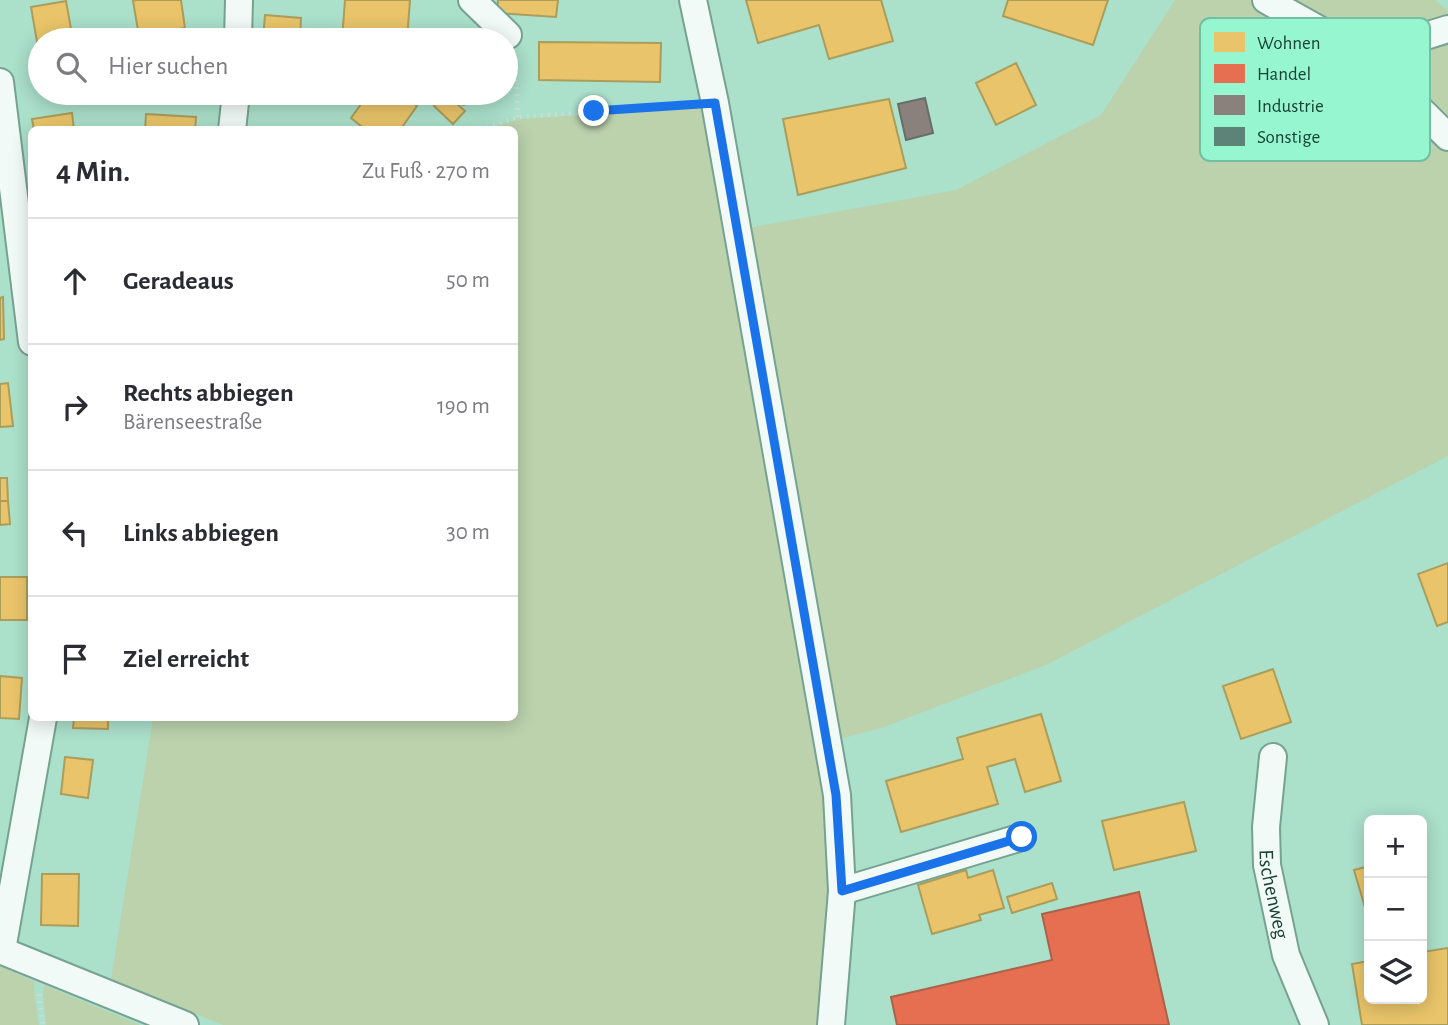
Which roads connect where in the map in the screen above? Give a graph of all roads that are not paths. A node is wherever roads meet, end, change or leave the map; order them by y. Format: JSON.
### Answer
{"nodes":[{"id":1,"x":239,"y":0,"type":"edge"},
{"id":2,"x":472,"y":0,"type":"edge"},
{"id":3,"x":693,"y":0,"type":"edge"},
{"id":4,"x":1266,"y":0,"type":"edge"},
{"id":5,"x":1299,"y":18,"type":"edge"},
{"id":6,"x":238,"y":28,"type":"edge"},
{"id":7,"x":501,"y":28,"type":"edge"},
{"id":8,"x":1448,"y":29,"type":"edge"},
{"id":9,"x":1430,"y":35,"type":"edge"},
{"id":10,"x":0,"y":82,"type":"edge"},
{"id":11,"x":235,"y":105,"type":"edge"},
{"id":12,"x":1430,"y":119,"type":"edge"},
{"id":13,"x":232,"y":126,"type":"edge"},
{"id":14,"x":1448,"y":137,"type":"edge"},
{"id":15,"x":28,"y":310,"type":"edge"},
{"id":16,"x":42,"y":721,"type":"edge"},
{"id":17,"x":1273,"y":757,"type":"dead end"},
{"id":18,"x":1022,"y":837,"type":"dead end"},
{"id":19,"x":842,"y":891,"type":"junction"},
{"id":20,"x":1,"y":950,"type":"edge"},
{"id":21,"x":185,"y":1025,"type":"edge"},
{"id":22,"x":831,"y":1025,"type":"edge"},
{"id":23,"x":1315,"y":1025,"type":"edge"}],
"edges":[{"from":1,"to":6,"type":"street"},
{"from":2,"to":7,"type":"street"},
{"from":3,"to":19,"type":"street"},
{"from":4,"to":5,"type":"street"},
{"from":8,"to":9,"type":"street"},
{"from":10,"to":15,"type":"street"},
{"from":11,"to":13,"type":"street"},
{"from":12,"to":14,"type":"street"},
{"from":16,"to":20,"type":"street"},
{"from":17,"to":23,"type":"street","name":"Eschenweg"},
{"from":18,"to":19,"type":"street"},
{"from":19,"to":22,"type":"street"},
{"from":20,"to":21,"type":"street"}]}
